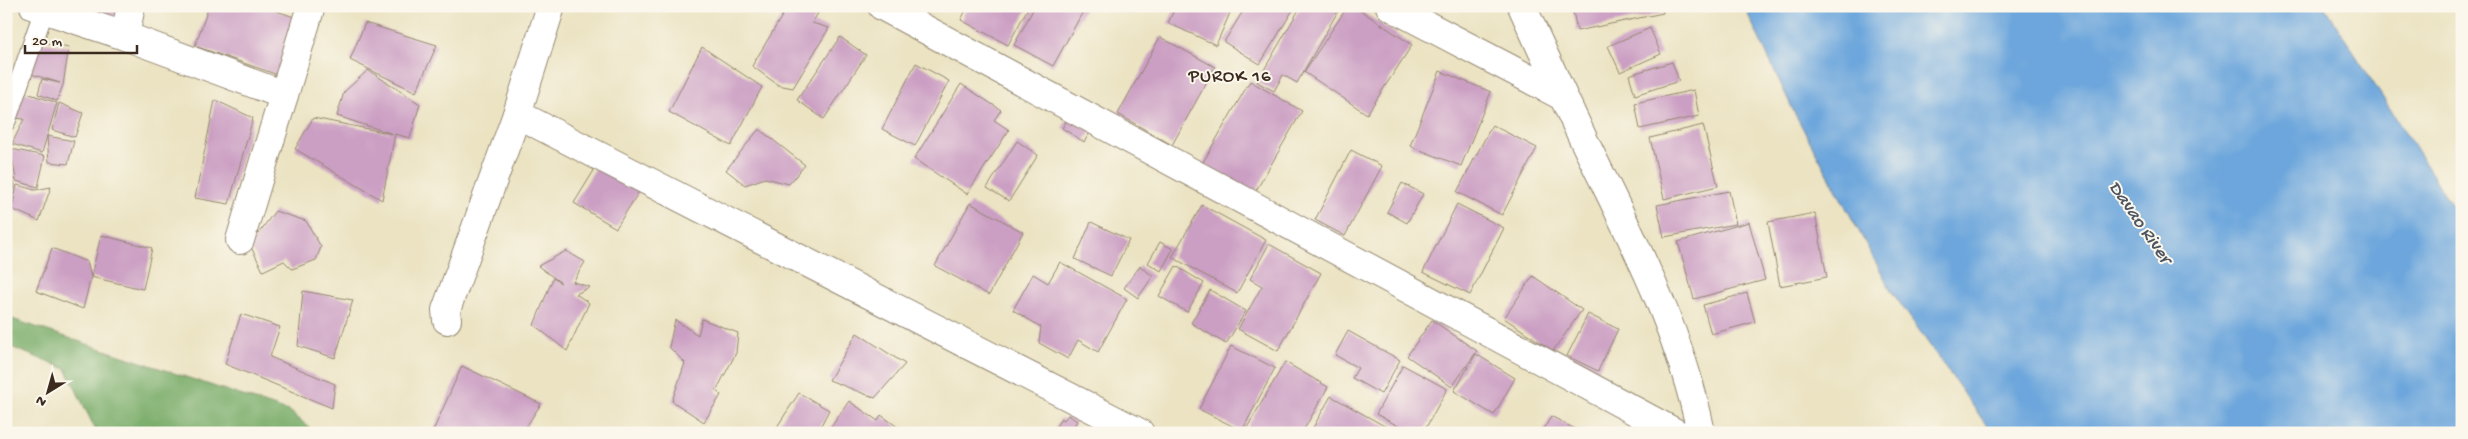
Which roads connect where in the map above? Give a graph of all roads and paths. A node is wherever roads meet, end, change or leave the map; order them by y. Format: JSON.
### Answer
{"nodes":[{"id":1,"x":131,"y":6,"type":"edge"},
{"id":2,"x":311,"y":6,"type":"edge"},
{"id":3,"x":551,"y":6,"type":"edge"},
{"id":4,"x":882,"y":6,"type":"edge"},
{"id":5,"x":1390,"y":6,"type":"edge"},
{"id":6,"x":1522,"y":6,"type":"edge"},
{"id":7,"x":39,"y":8,"type":"edge"},
{"id":8,"x":125,"y":36,"type":"junction"},
{"id":9,"x":284,"y":95,"type":"junction"},
{"id":10,"x":1562,"y":96,"type":"junction"},
{"id":11,"x":517,"y":114,"type":"junction"},
{"id":12,"x":6,"y":120,"type":"edge"},
{"id":13,"x":240,"y":240,"type":"dead end"},
{"id":14,"x":448,"y":320,"type":"dead end"},
{"id":15,"x":1140,"y":433,"type":"edge"},
{"id":16,"x":1676,"y":433,"type":"edge"},
{"id":17,"x":1701,"y":433,"type":"edge"}],
"edges":[{"from":1,"to":8,"type":"street"},
{"from":2,"to":9,"type":"street"},
{"from":3,"to":11,"type":"street"},
{"from":4,"to":16,"type":"street"},
{"from":5,"to":10,"type":"street"},
{"from":6,"to":10,"type":"street"},
{"from":7,"to":8,"type":"street"},
{"from":7,"to":12,"type":"lane"},
{"from":8,"to":9,"type":"street"},
{"from":9,"to":13,"type":"street"},
{"from":10,"to":17,"type":"street"},
{"from":11,"to":14,"type":"street"},
{"from":11,"to":15,"type":"street"}]}
